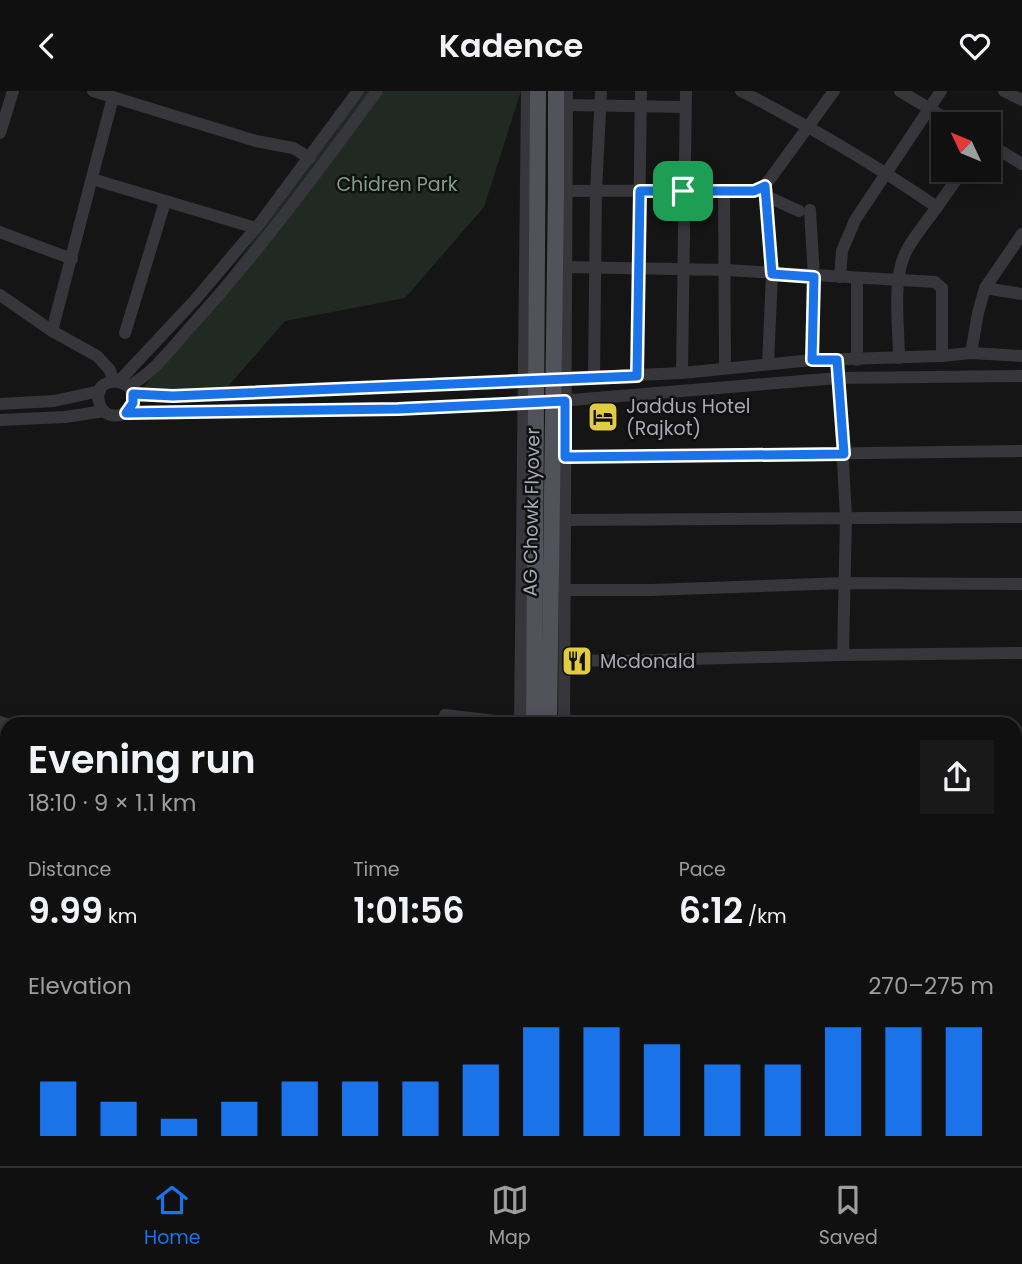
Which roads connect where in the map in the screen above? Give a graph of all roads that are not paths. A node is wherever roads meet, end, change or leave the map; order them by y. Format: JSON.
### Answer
{"nodes":[{"id":1,"x":13,"y":91,"type":"edge"},
{"id":2,"x":93,"y":91,"type":"edge"},
{"id":3,"x":358,"y":91,"type":"edge"},
{"id":4,"x":377,"y":91,"type":"edge"},
{"id":5,"x":527,"y":91,"type":"edge"},
{"id":6,"x":538,"y":91,"type":"edge"},
{"id":7,"x":556,"y":91,"type":"edge"},
{"id":8,"x":567,"y":91,"type":"edge"},
{"id":9,"x":601,"y":91,"type":"edge"},
{"id":10,"x":641,"y":91,"type":"edge"},
{"id":11,"x":686,"y":91,"type":"edge"},
{"id":12,"x":741,"y":91,"type":"edge"},
{"id":13,"x":834,"y":91,"type":"edge"},
{"id":14,"x":900,"y":91,"type":"edge"},
{"id":15,"x":941,"y":91,"type":"edge"},
{"id":16,"x":1004,"y":91,"type":"edge"},
{"id":17,"x":113,"y":97,"type":"junction"},
{"id":18,"x":1022,"y":100,"type":"edge"},
{"id":19,"x":567,"y":105,"type":"junction"},
{"id":20,"x":599,"y":106,"type":"junction"},
{"id":21,"x":640,"y":106,"type":"junction"},
{"id":22,"x":684,"y":107,"type":"junction"},
{"id":23,"x":929,"y":109,"type":"junction"},
{"id":24,"x":934,"y":112,"type":"edge"},
{"id":25,"x":808,"y":126,"type":"junction"},
{"id":26,"x":0,"y":133,"type":"edge"},
{"id":27,"x":1001,"y":151,"type":"edge"},
{"id":28,"x":310,"y":158,"type":"junction"},
{"id":29,"x":1022,"y":164,"type":"edge"},
{"id":30,"x":885,"y":172,"type":"junction"},
{"id":31,"x":92,"y":179,"type":"junction"},
{"id":32,"x":955,"y":182,"type":"edge"},
{"id":33,"x":567,"y":191,"type":"junction"},
{"id":34,"x":640,"y":191,"type":"junction"},
{"id":35,"x":683,"y":191,"type":"junction"},
{"id":36,"x":724,"y":191,"type":"junction"},
{"id":37,"x":766,"y":191,"type":"junction"},
{"id":38,"x":596,"y":192,"type":"junction"},
{"id":39,"x":165,"y":202,"type":"junction"},
{"id":40,"x":937,"y":207,"type":"junction"},
{"id":41,"x":256,"y":228,"type":"junction"},
{"id":42,"x":0,"y":232,"type":"edge"},
{"id":43,"x":1022,"y":234,"type":"edge"},
{"id":44,"x":72,"y":259,"type":"junction"},
{"id":45,"x":594,"y":266,"type":"junction"},
{"id":46,"x":566,"y":267,"type":"junction"},
{"id":47,"x":639,"y":268,"type":"junction"},
{"id":48,"x":682,"y":269,"type":"junction"},
{"id":49,"x":726,"y":270,"type":"junction"},
{"id":50,"x":772,"y":274,"type":"junction"},
{"id":51,"x":814,"y":277,"type":"junction"},
{"id":52,"x":840,"y":277,"type":"junction"},
{"id":53,"x":857,"y":278,"type":"junction"},
{"id":54,"x":898,"y":279,"type":"junction"},
{"id":55,"x":985,"y":288,"type":"junction"},
{"id":56,"x":0,"y":295,"type":"edge"},
{"id":57,"x":1022,"y":295,"type":"edge"},
{"id":58,"x":52,"y":331,"type":"junction"},
{"id":59,"x":125,"y":333,"type":"dead end"},
{"id":60,"x":971,"y":353,"type":"junction"},
{"id":61,"x":942,"y":356,"type":"junction"},
{"id":62,"x":1022,"y":356,"type":"edge"},
{"id":63,"x":899,"y":358,"type":"junction"},
{"id":64,"x":857,"y":359,"type":"junction"},
{"id":65,"x":812,"y":360,"type":"junction"},
{"id":66,"x":837,"y":360,"type":"junction"},
{"id":67,"x":768,"y":364,"type":"junction"},
{"id":68,"x":725,"y":368,"type":"junction"},
{"id":69,"x":682,"y":373,"type":"junction"},
{"id":70,"x":637,"y":376,"type":"junction"},
{"id":71,"x":1022,"y":376,"type":"edge"},
{"id":72,"x":594,"y":378,"type":"junction"},
{"id":73,"x":838,"y":378,"type":"junction"},
{"id":74,"x":566,"y":379,"type":"junction"},
{"id":75,"x":523,"y":380,"type":"junction"},
{"id":76,"x":123,"y":385,"type":"junction"},
{"id":77,"x":100,"y":391,"type":"junction"},
{"id":78,"x":565,"y":401,"type":"junction"},
{"id":79,"x":0,"y":404,"type":"edge"},
{"id":80,"x":523,"y":404,"type":"junction"},
{"id":81,"x":104,"y":411,"type":"junction"},
{"id":82,"x":126,"y":413,"type":"junction"},
{"id":83,"x":0,"y":420,"type":"edge"},
{"id":84,"x":1022,"y":451,"type":"edge"},
{"id":85,"x":844,"y":454,"type":"junction"},
{"id":86,"x":565,"y":457,"type":"junction"},
{"id":87,"x":846,"y":517,"type":"junction"},
{"id":88,"x":1022,"y":517,"type":"edge"},
{"id":89,"x":565,"y":520,"type":"junction"},
{"id":90,"x":845,"y":583,"type":"junction"},
{"id":91,"x":1022,"y":584,"type":"edge"},
{"id":92,"x":565,"y":590,"type":"junction"},
{"id":93,"x":1022,"y":653,"type":"edge"},
{"id":94,"x":843,"y":655,"type":"junction"},
{"id":95,"x":565,"y":660,"type":"junction"},
{"id":96,"x":445,"y":715,"type":"dead end"},
{"id":97,"x":464,"y":717,"type":"edge"},
{"id":98,"x":531,"y":717,"type":"edge"},
{"id":99,"x":531,"y":717,"type":"edge"},
{"id":100,"x":531,"y":717,"type":"edge"},
{"id":101,"x":564,"y":717,"type":"edge"}],
"edges":[{"from":1,"to":26,"type":"street"},
{"from":2,"to":17,"type":"street"},
{"from":3,"to":28,"type":"street"},
{"from":4,"to":76,"type":"street"},
{"from":5,"to":75,"type":"street"},
{"from":6,"to":98,"type":"main road","name":"AG Chowk Flyover","bridge":true},
{"from":7,"to":99,"type":"main road","name":"AG Chowk Flyover","bridge":true},
{"from":8,"to":19,"type":"street"},
{"from":9,"to":20,"type":"street"},
{"from":10,"to":21,"type":"street"},
{"from":11,"to":22,"type":"street"},
{"from":12,"to":25,"type":"street"},
{"from":13,"to":25,"type":"street"},
{"from":14,"to":23,"type":"street"},
{"from":15,"to":23,"type":"street"},
{"from":16,"to":18,"type":"street"},
{"from":17,"to":28,"type":"street"},
{"from":17,"to":31,"type":"street"},
{"from":19,"to":20,"type":"street"},
{"from":19,"to":33,"type":"street"},
{"from":20,"to":21,"type":"street"},
{"from":20,"to":38,"type":"street"},
{"from":21,"to":22,"type":"street"},
{"from":21,"to":34,"type":"street"},
{"from":22,"to":35,"type":"street"},
{"from":23,"to":24,"type":"street"},
{"from":23,"to":30,"type":"street"},
{"from":25,"to":30,"type":"street"},
{"from":25,"to":37,"type":"street"},
{"from":27,"to":29,"type":"street"},
{"from":28,"to":41,"type":"street"},
{"from":30,"to":40,"type":"street"},
{"from":30,"to":52,"type":"street"},
{"from":31,"to":39,"type":"street"},
{"from":31,"to":44,"type":"street"},
{"from":32,"to":40,"type":"street"},
{"from":33,"to":38,"type":"street"},
{"from":33,"to":46,"type":"street"},
{"from":34,"to":35,"type":"street"},
{"from":34,"to":38,"type":"street"},
{"from":34,"to":47,"type":"street"},
{"from":35,"to":36,"type":"street"},
{"from":35,"to":48,"type":"street"},
{"from":36,"to":37,"type":"street"},
{"from":36,"to":49,"type":"street"},
{"from":37,"to":50,"type":"street"},
{"from":37,"to":51,"type":"street"},
{"from":38,"to":45,"type":"street"},
{"from":39,"to":41,"type":"street"},
{"from":39,"to":59,"type":"street"},
{"from":40,"to":54,"type":"street"},
{"from":41,"to":76,"type":"street"},
{"from":42,"to":44,"type":"street"},
{"from":43,"to":55,"type":"street"},
{"from":44,"to":58,"type":"street"},
{"from":45,"to":46,"type":"street"},
{"from":45,"to":47,"type":"street"},
{"from":45,"to":72,"type":"street"},
{"from":46,"to":74,"type":"street"},
{"from":47,"to":48,"type":"street"},
{"from":47,"to":70,"type":"street"},
{"from":48,"to":49,"type":"street"},
{"from":48,"to":69,"type":"street"},
{"from":49,"to":50,"type":"street"},
{"from":49,"to":68,"type":"street"},
{"from":50,"to":51,"type":"street"},
{"from":50,"to":67,"type":"street"},
{"from":51,"to":52,"type":"street"},
{"from":51,"to":65,"type":"street"},
{"from":52,"to":53,"type":"street"},
{"from":53,"to":54,"type":"street"},
{"from":53,"to":64,"type":"street"},
{"from":54,"to":61,"type":"street"},
{"from":54,"to":63,"type":"street"},
{"from":55,"to":57,"type":"street"},
{"from":55,"to":60,"type":"street"},
{"from":56,"to":58,"type":"street"},
{"from":58,"to":76,"type":"street"},
{"from":60,"to":61,"type":"street"},
{"from":60,"to":62,"type":"street"},
{"from":61,"to":63,"type":"street"},
{"from":63,"to":64,"type":"street"},
{"from":64,"to":66,"type":"street"},
{"from":65,"to":66,"type":"street"},
{"from":65,"to":67,"type":"street"},
{"from":66,"to":73,"type":"street"},
{"from":67,"to":68,"type":"street"},
{"from":68,"to":69,"type":"street"},
{"from":69,"to":70,"type":"street"},
{"from":70,"to":72,"type":"street"},
{"from":71,"to":73,"type":"street"},
{"from":72,"to":74,"type":"street"},
{"from":73,"to":78,"type":"street"},
{"from":73,"to":85,"type":"street"},
{"from":74,"to":75,"type":"street"},
{"from":74,"to":78,"type":"street"},
{"from":75,"to":76,"type":"street"},
{"from":75,"to":80,"type":"street"},
{"from":76,"to":77,"type":"street"},
{"from":76,"to":82,"type":"street"},
{"from":77,"to":79,"type":"street"},
{"from":77,"to":81,"type":"street"},
{"from":78,"to":80,"type":"street"},
{"from":78,"to":86,"type":"street"},
{"from":80,"to":82,"type":"street"},
{"from":80,"to":100,"type":"street"},
{"from":81,"to":82,"type":"street"},
{"from":81,"to":83,"type":"street"},
{"from":84,"to":85,"type":"street"},
{"from":85,"to":86,"type":"street"},
{"from":85,"to":87,"type":"street"},
{"from":86,"to":89,"type":"street"},
{"from":87,"to":88,"type":"street"},
{"from":87,"to":89,"type":"street"},
{"from":87,"to":90,"type":"street"},
{"from":89,"to":92,"type":"street"},
{"from":90,"to":91,"type":"street"},
{"from":90,"to":92,"type":"street"},
{"from":90,"to":94,"type":"street"},
{"from":92,"to":95,"type":"street"},
{"from":93,"to":94,"type":"street"},
{"from":94,"to":95,"type":"street"},
{"from":95,"to":101,"type":"street"},
{"from":96,"to":97,"type":"street"}]}
